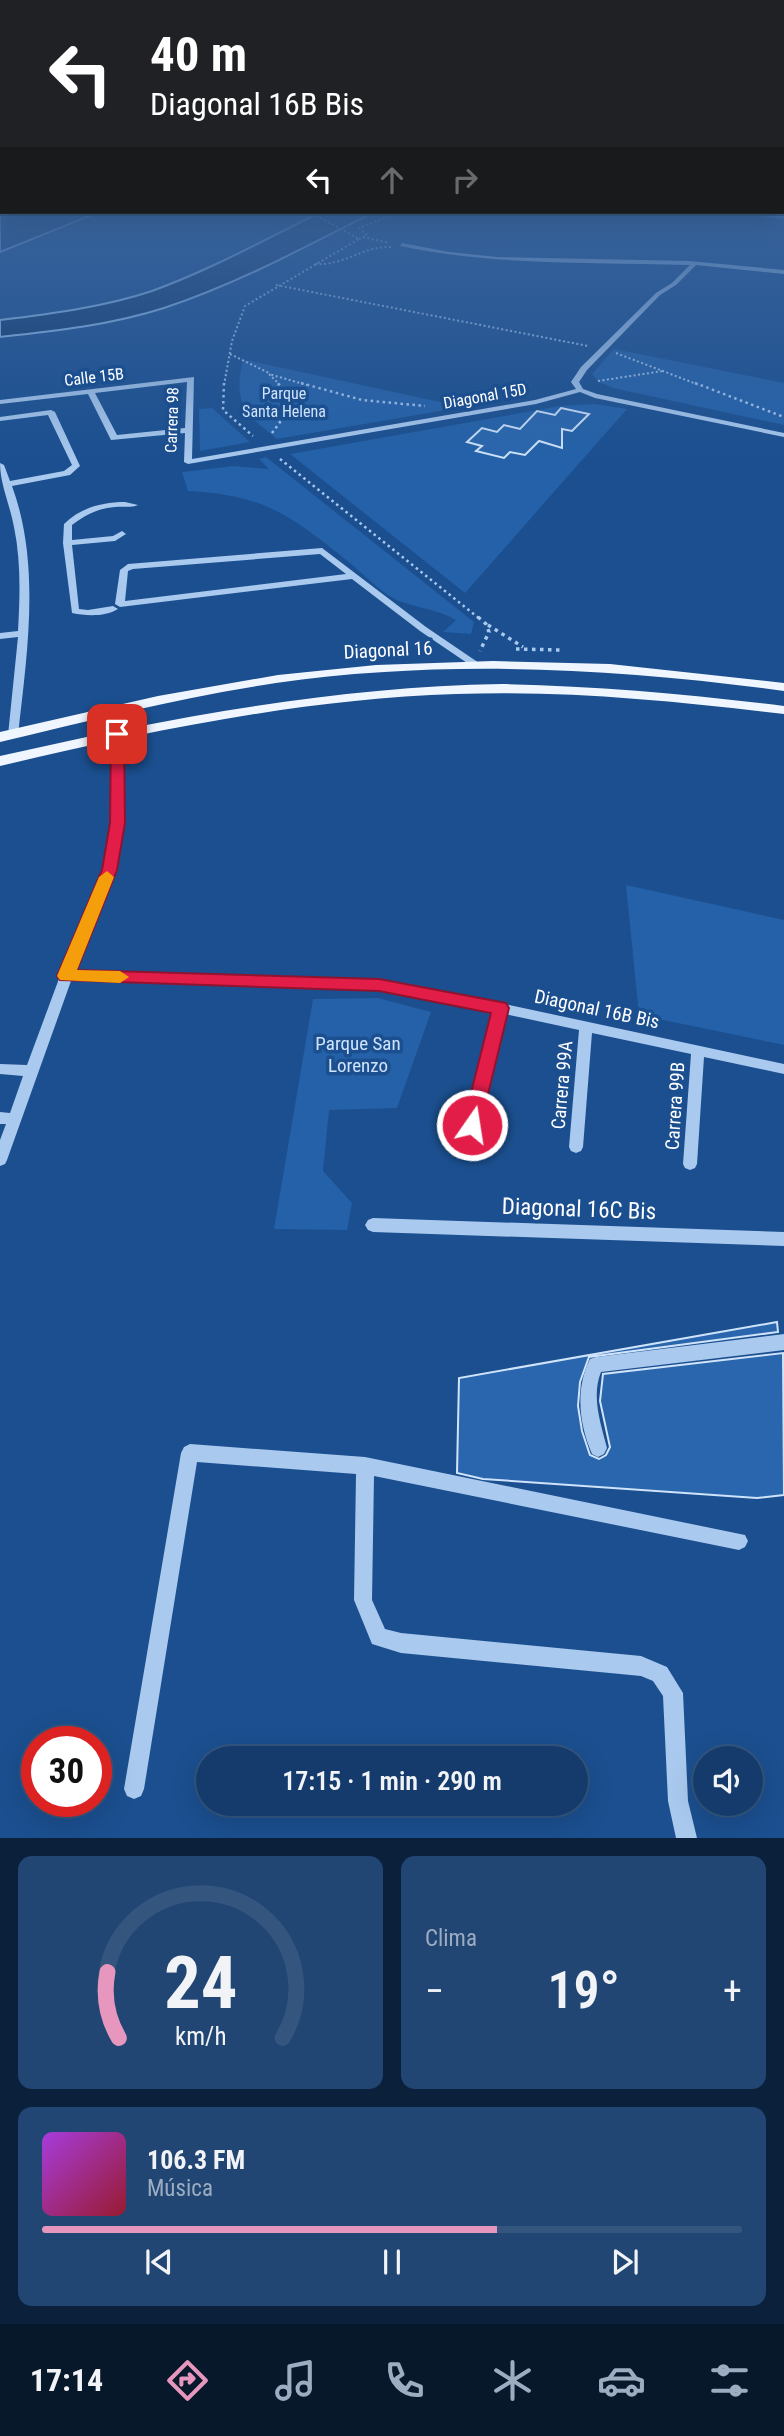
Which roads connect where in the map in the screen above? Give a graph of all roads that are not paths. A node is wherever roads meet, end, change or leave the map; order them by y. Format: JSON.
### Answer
{"nodes":[{"id":1,"x":660,"y":290,"type":"edge"},
{"id":2,"x":665,"y":290,"type":"edge"},
{"id":3,"x":658,"y":294,"type":"junction"},
{"id":4,"x":191,"y":379,"type":"joint"},
{"id":5,"x":580,"y":390,"type":"junction"},
{"id":6,"x":90,"y":391,"type":"junction"},
{"id":7,"x":0,"y":402,"type":"edge"},
{"id":8,"x":0,"y":419,"type":"edge"},
{"id":9,"x":190,"y":430,"type":"junction"},
{"id":10,"x":784,"y":435,"type":"edge"},
{"id":11,"x":188,"y":462,"type":"joint"},
{"id":12,"x":0,"y":465,"type":"edge"},
{"id":13,"x":8,"y":484,"type":"junction"},
{"id":14,"x":134,"y":505,"type":"dead end"},
{"id":15,"x":122,"y":534,"type":"dead end"},
{"id":16,"x":67,"y":542,"type":"junction"},
{"id":17,"x":354,"y":576,"type":"junction"},
{"id":18,"x":113,"y":609,"type":"dead end"},
{"id":19,"x":24,"y":633,"type":"junction"},
{"id":20,"x":0,"y":636,"type":"edge"},
{"id":21,"x":477,"y":666,"type":"junction"},
{"id":22,"x":784,"y":687,"type":"edge"},
{"id":23,"x":784,"y":710,"type":"edge"},
{"id":24,"x":117,"y":734,"type":"junction"},
{"id":25,"x":6,"y":736,"type":"edge"},
{"id":26,"x":0,"y":761,"type":"edge"},
{"id":27,"x":66,"y":976,"type":"junction"},
{"id":28,"x":500,"y":1008,"type":"junction"},
{"id":29,"x":586,"y":1026,"type":"junction"},
{"id":30,"x":698,"y":1050,"type":"junction"},
{"id":31,"x":0,"y":1069,"type":"edge"},
{"id":32,"x":784,"y":1069,"type":"edge"},
{"id":33,"x":31,"y":1071,"type":"junction"},
{"id":34,"x":7,"y":1118,"type":"edge"},
{"id":35,"x":472,"y":1125,"type":"dead end"},
{"id":36,"x":576,"y":1147,"type":"dead end"},
{"id":37,"x":0,"y":1160,"type":"edge"},
{"id":38,"x":690,"y":1164,"type":"dead end"},
{"id":39,"x":373,"y":1225,"type":"dead end"},
{"id":40,"x":784,"y":1239,"type":"edge"},
{"id":41,"x":784,"y":1342,"type":"edge"},
{"id":42,"x":598,"y":1448,"type":"dead end"},
{"id":43,"x":365,"y":1466,"type":"junction"},
{"id":44,"x":739,"y":1541,"type":"dead end"},
{"id":45,"x":134,"y":1789,"type":"dead end"},
{"id":46,"x":687,"y":1838,"type":"edge"}],
"edges":[{"from":1,"to":3,"type":"street"},
{"from":2,"to":3,"type":"street"},
{"from":3,"to":5,"type":"street"},
{"from":4,"to":6,"type":"street","name":"Calle 15B"},
{"from":4,"to":9,"type":"street","name":"Carrera 98"},
{"from":5,"to":10,"type":"street"},
{"from":5,"to":11,"type":"street","name":"Diagonal 15D"},
{"from":6,"to":7,"type":"street","name":"Calle 15B"},
{"from":6,"to":9,"type":"street"},
{"from":8,"to":13,"type":"street"},
{"from":9,"to":11,"type":"street","name":"Carrera 98"},
{"from":12,"to":13,"type":"street"},
{"from":13,"to":19,"type":"street"},
{"from":14,"to":16,"type":"street"},
{"from":15,"to":16,"type":"street"},
{"from":16,"to":18,"type":"street"},
{"from":17,"to":17,"type":"street"},
{"from":17,"to":21,"type":"street"},
{"from":19,"to":20,"type":"street"},
{"from":19,"to":25,"type":"street"},
{"from":21,"to":22,"type":"main road","name":"Diagonal 16"},
{"from":21,"to":25,"type":"main road","name":"Diagonal 16"},
{"from":23,"to":24,"type":"main road"},
{"from":24,"to":26,"type":"main road"},
{"from":24,"to":27,"type":"street"},
{"from":27,"to":28,"type":"street","name":"Diagonal 16B Bis"},
{"from":27,"to":33,"type":"street"},
{"from":28,"to":29,"type":"street","name":"Diagonal 16B Bis"},
{"from":28,"to":35,"type":"street"},
{"from":29,"to":30,"type":"street","name":"Diagonal 16B Bis"},
{"from":29,"to":36,"type":"street","name":"Carrera 99A"},
{"from":30,"to":32,"type":"street","name":"Diagonal 16B Bis"},
{"from":30,"to":38,"type":"street","name":"Carrera 99B"},
{"from":31,"to":33,"type":"street"},
{"from":33,"to":34,"type":"street"},
{"from":34,"to":37,"type":"street"},
{"from":39,"to":40,"type":"street","name":"Diagonal 16C Bis"},
{"from":41,"to":42,"type":"street"},
{"from":43,"to":44,"type":"street"},
{"from":43,"to":45,"type":"street"},
{"from":43,"to":46,"type":"street"}]}
